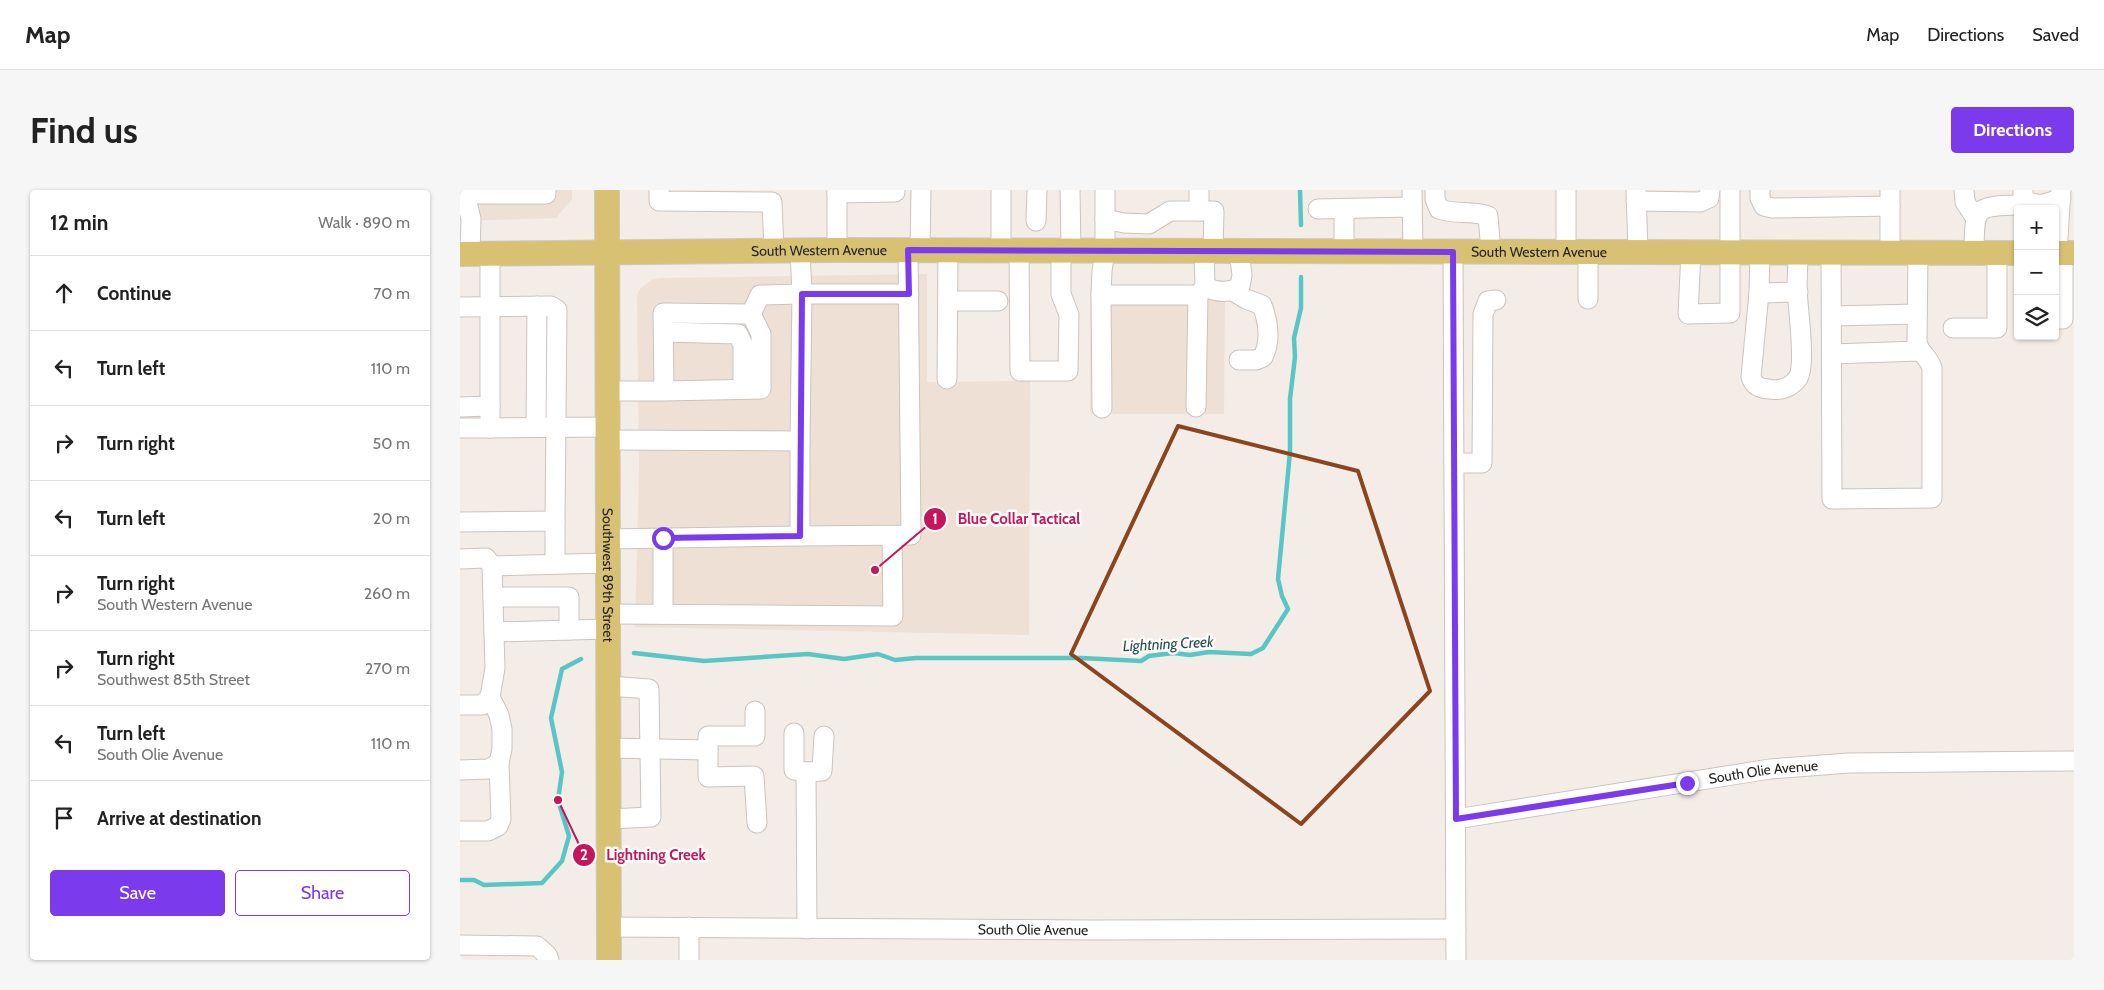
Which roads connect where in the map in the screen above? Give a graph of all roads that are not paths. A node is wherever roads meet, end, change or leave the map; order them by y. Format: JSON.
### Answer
{"nodes":[{"id":1,"x":546,"y":190,"type":"edge"},
{"id":2,"x":607,"y":190,"type":"edge"},
{"id":3,"x":659,"y":190,"type":"edge"},
{"id":4,"x":921,"y":190,"type":"edge"},
{"id":5,"x":1001,"y":190,"type":"edge"},
{"id":6,"x":1037,"y":190,"type":"edge"},
{"id":7,"x":1070,"y":190,"type":"edge"},
{"id":8,"x":1105,"y":190,"type":"edge"},
{"id":9,"x":1199,"y":190,"type":"edge"},
{"id":10,"x":1435,"y":190,"type":"edge"},
{"id":11,"x":1566,"y":190,"type":"edge"},
{"id":12,"x":1710,"y":190,"type":"edge"},
{"id":13,"x":1730,"y":190,"type":"edge"},
{"id":14,"x":1760,"y":190,"type":"edge"},
{"id":15,"x":1964,"y":190,"type":"edge"},
{"id":16,"x":837,"y":191,"type":"edge"},
{"id":17,"x":465,"y":192,"type":"edge"},
{"id":18,"x":895,"y":192,"type":"dead end"},
{"id":19,"x":2023,"y":194,"type":"edge"},
{"id":20,"x":2061,"y":194,"type":"edge"},
{"id":21,"x":1636,"y":196,"type":"edge"},
{"id":22,"x":1412,"y":198,"type":"edge"},
{"id":23,"x":1890,"y":198,"type":"edge"},
{"id":24,"x":1390,"y":199,"type":"edge"},
{"id":25,"x":1318,"y":209,"type":"dead end"},
{"id":26,"x":1344,"y":209,"type":"junction"},
{"id":27,"x":1199,"y":211,"type":"junction"},
{"id":28,"x":1975,"y":217,"type":"junction"},
{"id":29,"x":1105,"y":219,"type":"junction"},
{"id":30,"x":1036,"y":221,"type":"dead end"},
{"id":31,"x":1149,"y":224,"type":"junction"},
{"id":32,"x":800,"y":250,"type":"junction"},
{"id":33,"x":837,"y":250,"type":"junction"},
{"id":34,"x":914,"y":250,"type":"junction"},
{"id":35,"x":948,"y":250,"type":"junction"},
{"id":36,"x":1010,"y":250,"type":"junction"},
{"id":37,"x":1066,"y":250,"type":"junction"},
{"id":38,"x":1105,"y":250,"type":"junction"},
{"id":39,"x":1149,"y":250,"type":"junction"},
{"id":40,"x":774,"y":251,"type":"junction"},
{"id":41,"x":1209,"y":251,"type":"junction"},
{"id":42,"x":1239,"y":251,"type":"junction"},
{"id":43,"x":1344,"y":251,"type":"junction"},
{"id":44,"x":1413,"y":251,"type":"junction"},
{"id":45,"x":607,"y":252,"type":"junction"},
{"id":46,"x":1453,"y":252,"type":"junction"},
{"id":47,"x":1491,"y":252,"type":"junction"},
{"id":48,"x":1577,"y":252,"type":"junction"},
{"id":49,"x":1638,"y":252,"type":"junction"},
{"id":50,"x":1691,"y":252,"type":"junction"},
{"id":51,"x":1730,"y":252,"type":"junction"},
{"id":52,"x":1760,"y":252,"type":"junction"},
{"id":53,"x":1798,"y":252,"type":"junction"},
{"id":54,"x":1831,"y":252,"type":"junction"},
{"id":55,"x":1890,"y":252,"type":"junction"},
{"id":56,"x":1918,"y":252,"type":"junction"},
{"id":57,"x":1974,"y":252,"type":"junction"},
{"id":58,"x":2008,"y":252,"type":"edge"},
{"id":59,"x":2062,"y":253,"type":"edge"},
{"id":60,"x":474,"y":254,"type":"edge"},
{"id":61,"x":1202,"y":291,"type":"junction"},
{"id":62,"x":1233,"y":291,"type":"junction"},
{"id":63,"x":1798,"y":292,"type":"junction"},
{"id":64,"x":1759,"y":293,"type":"junction"},
{"id":65,"x":802,"y":294,"type":"junction"},
{"id":66,"x":909,"y":294,"type":"junction"},
{"id":67,"x":1101,"y":295,"type":"junction"},
{"id":68,"x":1588,"y":299,"type":"dead end"},
{"id":69,"x":1496,"y":300,"type":"dead end"},
{"id":70,"x":948,"y":301,"type":"junction"},
{"id":71,"x":998,"y":301,"type":"dead end"},
{"id":72,"x":490,"y":306,"type":"junction"},
{"id":73,"x":538,"y":306,"type":"junction"},
{"id":74,"x":460,"y":307,"type":"edge"},
{"id":75,"x":751,"y":314,"type":"junction"},
{"id":76,"x":1918,"y":314,"type":"junction"},
{"id":77,"x":1832,"y":316,"type":"junction"},
{"id":78,"x":2059,"y":319,"type":"edge"},
{"id":79,"x":1953,"y":328,"type":"dead end"},
{"id":80,"x":664,"y":332,"type":"junction"},
{"id":81,"x":1920,"y":351,"type":"junction"},
{"id":82,"x":1832,"y":354,"type":"junction"},
{"id":83,"x":1239,"y":360,"type":"dead end"},
{"id":84,"x":947,"y":379,"type":"dead end"},
{"id":85,"x":744,"y":389,"type":"junction"},
{"id":86,"x":608,"y":391,"type":"junction"},
{"id":87,"x":664,"y":392,"type":"junction"},
{"id":88,"x":490,"y":406,"type":"junction"},
{"id":89,"x":1196,"y":406,"type":"dead end"},
{"id":90,"x":460,"y":407,"type":"edge"},
{"id":91,"x":1102,"y":408,"type":"dead end"},
{"id":92,"x":536,"y":427,"type":"junction"},
{"id":93,"x":557,"y":427,"type":"junction"},
{"id":94,"x":460,"y":428,"type":"edge"},
{"id":95,"x":490,"y":428,"type":"junction"},
{"id":96,"x":608,"y":433,"type":"junction"},
{"id":97,"x":800,"y":441,"type":"junction"},
{"id":98,"x":1454,"y":463,"type":"junction"},
{"id":99,"x":555,"y":521,"type":"junction"},
{"id":100,"x":460,"y":522,"type":"edge"},
{"id":101,"x":800,"y":536,"type":"junction"},
{"id":102,"x":892,"y":536,"type":"junction"},
{"id":103,"x":663,"y":538,"type":"junction"},
{"id":104,"x":608,"y":539,"type":"junction"},
{"id":105,"x":460,"y":559,"type":"edge"},
{"id":106,"x":608,"y":563,"type":"junction"},
{"id":107,"x":555,"y":564,"type":"junction"},
{"id":108,"x":492,"y":566,"type":"junction"},
{"id":109,"x":493,"y":597,"type":"junction"},
{"id":110,"x":662,"y":614,"type":"junction"},
{"id":111,"x":608,"y":622,"type":"junction"},
{"id":112,"x":569,"y":630,"type":"junction"},
{"id":113,"x":494,"y":632,"type":"junction"},
{"id":114,"x":609,"y":686,"type":"junction"},
{"id":115,"x":490,"y":697,"type":"junction"},
{"id":116,"x":460,"y":705,"type":"edge"},
{"id":117,"x":755,"y":711,"type":"dead end"},
{"id":118,"x":794,"y":733,"type":"dead end"},
{"id":119,"x":824,"y":736,"type":"dead end"},
{"id":120,"x":609,"y":748,"type":"junction"},
{"id":121,"x":650,"y":749,"type":"junction"},
{"id":122,"x":708,"y":750,"type":"junction"},
{"id":123,"x":2074,"y":760,"type":"edge"},
{"id":124,"x":498,"y":763,"type":"junction"},
{"id":125,"x":460,"y":770,"type":"edge"},
{"id":126,"x":806,"y":772,"type":"junction"},
{"id":127,"x":609,"y":818,"type":"junction"},
{"id":128,"x":1456,"y":819,"type":"junction"},
{"id":129,"x":756,"y":823,"type":"dead end"},
{"id":130,"x":460,"y":831,"type":"edge"},
{"id":131,"x":609,"y":927,"type":"junction"},
{"id":132,"x":689,"y":927,"type":"junction"},
{"id":133,"x":807,"y":928,"type":"junction"},
{"id":134,"x":1456,"y":929,"type":"junction"},
{"id":135,"x":460,"y":945,"type":"edge"},
{"id":136,"x":549,"y":960,"type":"edge"},
{"id":137,"x":610,"y":960,"type":"edge"},
{"id":138,"x":689,"y":960,"type":"edge"},
{"id":139,"x":1456,"y":960,"type":"edge"}],
"edges":[{"from":1,"to":17,"type":"street"},
{"from":2,"to":45,"type":"main road","name":"Southwest 89th Street"},
{"from":3,"to":40,"type":"street"},
{"from":4,"to":34,"type":"street"},
{"from":5,"to":36,"type":"street"},
{"from":6,"to":30,"type":"street"},
{"from":7,"to":37,"type":"street"},
{"from":8,"to":29,"type":"street"},
{"from":9,"to":27,"type":"street"},
{"from":10,"to":47,"type":"street"},
{"from":11,"to":48,"type":"street"},
{"from":12,"to":21,"type":"street"},
{"from":13,"to":51,"type":"street"},
{"from":14,"to":23,"type":"street"},
{"from":15,"to":28,"type":"street"},
{"from":16,"to":18,"type":"street"},
{"from":16,"to":33,"type":"street"},
{"from":17,"to":60,"type":"street"},
{"from":19,"to":20,"type":"street"},
{"from":19,"to":28,"type":"street"},
{"from":20,"to":59,"type":"street"},
{"from":21,"to":49,"type":"street"},
{"from":22,"to":24,"type":"street"},
{"from":22,"to":44,"type":"street"},
{"from":23,"to":55,"type":"street"},
{"from":24,"to":26,"type":"street"},
{"from":25,"to":26,"type":"street"},
{"from":26,"to":43,"type":"street"},
{"from":27,"to":31,"type":"street"},
{"from":27,"to":41,"type":"street"},
{"from":28,"to":57,"type":"street"},
{"from":29,"to":31,"type":"street"},
{"from":29,"to":38,"type":"street"},
{"from":31,"to":39,"type":"street"},
{"from":32,"to":33,"type":"main road","name":"South Western Avenue"},
{"from":32,"to":40,"type":"main road","name":"South Western Avenue"},
{"from":32,"to":65,"type":"street"},
{"from":33,"to":34,"type":"main road","name":"South Western Avenue"},
{"from":34,"to":35,"type":"main road","name":"South Western Avenue"},
{"from":34,"to":66,"type":"street"},
{"from":35,"to":36,"type":"main road","name":"South Western Avenue"},
{"from":35,"to":70,"type":"street"},
{"from":36,"to":37,"type":"main road","name":"South Western Avenue"},
{"from":36,"to":37,"type":"street"},
{"from":37,"to":38,"type":"main road","name":"South Western Avenue"},
{"from":38,"to":39,"type":"main road","name":"South Western Avenue"},
{"from":38,"to":67,"type":"street"},
{"from":39,"to":41,"type":"main road","name":"South Western Avenue"},
{"from":40,"to":45,"type":"main road","name":"South Western Avenue"},
{"from":41,"to":42,"type":"main road","name":"South Western Avenue"},
{"from":41,"to":61,"type":"street"},
{"from":42,"to":43,"type":"main road","name":"South Western Avenue"},
{"from":42,"to":62,"type":"street"},
{"from":43,"to":44,"type":"main road","name":"South Western Avenue"},
{"from":44,"to":46,"type":"main road","name":"South Western Avenue"},
{"from":45,"to":60,"type":"main road","name":"South Western Avenue"},
{"from":45,"to":86,"type":"main road","name":"Southwest 89th Street"},
{"from":46,"to":47,"type":"main road","name":"South Western Avenue"},
{"from":46,"to":98,"type":"street"},
{"from":47,"to":48,"type":"main road","name":"South Western Avenue"},
{"from":48,"to":49,"type":"main road","name":"South Western Avenue"},
{"from":48,"to":68,"type":"street"},
{"from":49,"to":50,"type":"main road","name":"South Western Avenue"},
{"from":50,"to":51,"type":"main road","name":"South Western Avenue"},
{"from":50,"to":51,"type":"street"},
{"from":51,"to":52,"type":"main road","name":"South Western Avenue"},
{"from":52,"to":53,"type":"main road","name":"South Western Avenue"},
{"from":52,"to":64,"type":"street"},
{"from":53,"to":54,"type":"main road","name":"South Western Avenue"},
{"from":53,"to":63,"type":"street"},
{"from":54,"to":55,"type":"main road","name":"South Western Avenue"},
{"from":54,"to":77,"type":"street"},
{"from":55,"to":56,"type":"main road","name":"South Western Avenue"},
{"from":56,"to":57,"type":"main road","name":"South Western Avenue"},
{"from":56,"to":76,"type":"street"},
{"from":57,"to":58,"type":"main road","name":"South Western Avenue"},
{"from":58,"to":79,"type":"street"},
{"from":59,"to":78,"type":"street"},
{"from":60,"to":72,"type":"street"},
{"from":61,"to":62,"type":"street"},
{"from":61,"to":67,"type":"street"},
{"from":61,"to":89,"type":"street"},
{"from":62,"to":83,"type":"street"},
{"from":63,"to":64,"type":"street"},
{"from":63,"to":64,"type":"street"},
{"from":65,"to":66,"type":"street"},
{"from":65,"to":75,"type":"street"},
{"from":65,"to":97,"type":"street"},
{"from":66,"to":102,"type":"street"},
{"from":67,"to":91,"type":"street"},
{"from":69,"to":98,"type":"street"},
{"from":70,"to":71,"type":"street"},
{"from":70,"to":84,"type":"street"},
{"from":72,"to":73,"type":"street"},
{"from":72,"to":74,"type":"street"},
{"from":72,"to":88,"type":"street"},
{"from":73,"to":92,"type":"street"},
{"from":73,"to":93,"type":"street"},
{"from":75,"to":80,"type":"street"},
{"from":75,"to":85,"type":"street"},
{"from":76,"to":77,"type":"street"},
{"from":76,"to":81,"type":"street"},
{"from":77,"to":82,"type":"street"},
{"from":80,"to":85,"type":"street"},
{"from":80,"to":87,"type":"street"},
{"from":81,"to":82,"type":"street"},
{"from":81,"to":82,"type":"street"},
{"from":85,"to":87,"type":"street"},
{"from":86,"to":87,"type":"street"},
{"from":86,"to":96,"type":"main road","name":"Southwest 89th Street"},
{"from":88,"to":90,"type":"street"},
{"from":88,"to":95,"type":"street"},
{"from":92,"to":93,"type":"street"},
{"from":92,"to":95,"type":"street"},
{"from":93,"to":96,"type":"street"},
{"from":93,"to":99,"type":"street"},
{"from":94,"to":95,"type":"street"},
{"from":96,"to":97,"type":"street"},
{"from":96,"to":104,"type":"main road","name":"Southwest 89th Street"},
{"from":97,"to":101,"type":"street"},
{"from":98,"to":128,"type":"street"},
{"from":99,"to":100,"type":"street"},
{"from":99,"to":107,"type":"street"},
{"from":101,"to":102,"type":"street"},
{"from":101,"to":103,"type":"street"},
{"from":102,"to":110,"type":"street"},
{"from":103,"to":104,"type":"street"},
{"from":103,"to":110,"type":"street"},
{"from":104,"to":106,"type":"main road","name":"Southwest 89th Street"},
{"from":105,"to":108,"type":"street"},
{"from":106,"to":107,"type":"street"},
{"from":106,"to":111,"type":"main road","name":"Southwest 89th Street"},
{"from":107,"to":108,"type":"street"},
{"from":108,"to":109,"type":"street"},
{"from":109,"to":112,"type":"street"},
{"from":109,"to":113,"type":"street"},
{"from":110,"to":111,"type":"street"},
{"from":111,"to":112,"type":"street"},
{"from":111,"to":114,"type":"main road","name":"Southwest 89th Street"},
{"from":112,"to":113,"type":"street"},
{"from":113,"to":115,"type":"street"},
{"from":114,"to":120,"type":"main road","name":"Southwest 89th Street"},
{"from":114,"to":121,"type":"street"},
{"from":115,"to":116,"type":"street"},
{"from":115,"to":124,"type":"street"},
{"from":117,"to":122,"type":"street"},
{"from":118,"to":126,"type":"street"},
{"from":119,"to":126,"type":"street"},
{"from":120,"to":121,"type":"street"},
{"from":120,"to":127,"type":"main road","name":"Southwest 89th Street"},
{"from":121,"to":122,"type":"street"},
{"from":121,"to":127,"type":"street"},
{"from":122,"to":129,"type":"street"},
{"from":123,"to":128,"type":"street","name":"South Olie Avenue"},
{"from":124,"to":125,"type":"street"},
{"from":124,"to":130,"type":"street"},
{"from":126,"to":133,"type":"street"},
{"from":127,"to":131,"type":"main road","name":"Southwest 89th Street"},
{"from":128,"to":134,"type":"street"},
{"from":131,"to":132,"type":"street","name":"South Olie Avenue"},
{"from":131,"to":137,"type":"main road","name":"Southwest 89th Street"},
{"from":132,"to":133,"type":"street","name":"South Olie Avenue"},
{"from":132,"to":138,"type":"street"},
{"from":133,"to":134,"type":"street","name":"South Olie Avenue"},
{"from":134,"to":139,"type":"street"},
{"from":135,"to":136,"type":"street"}]}
